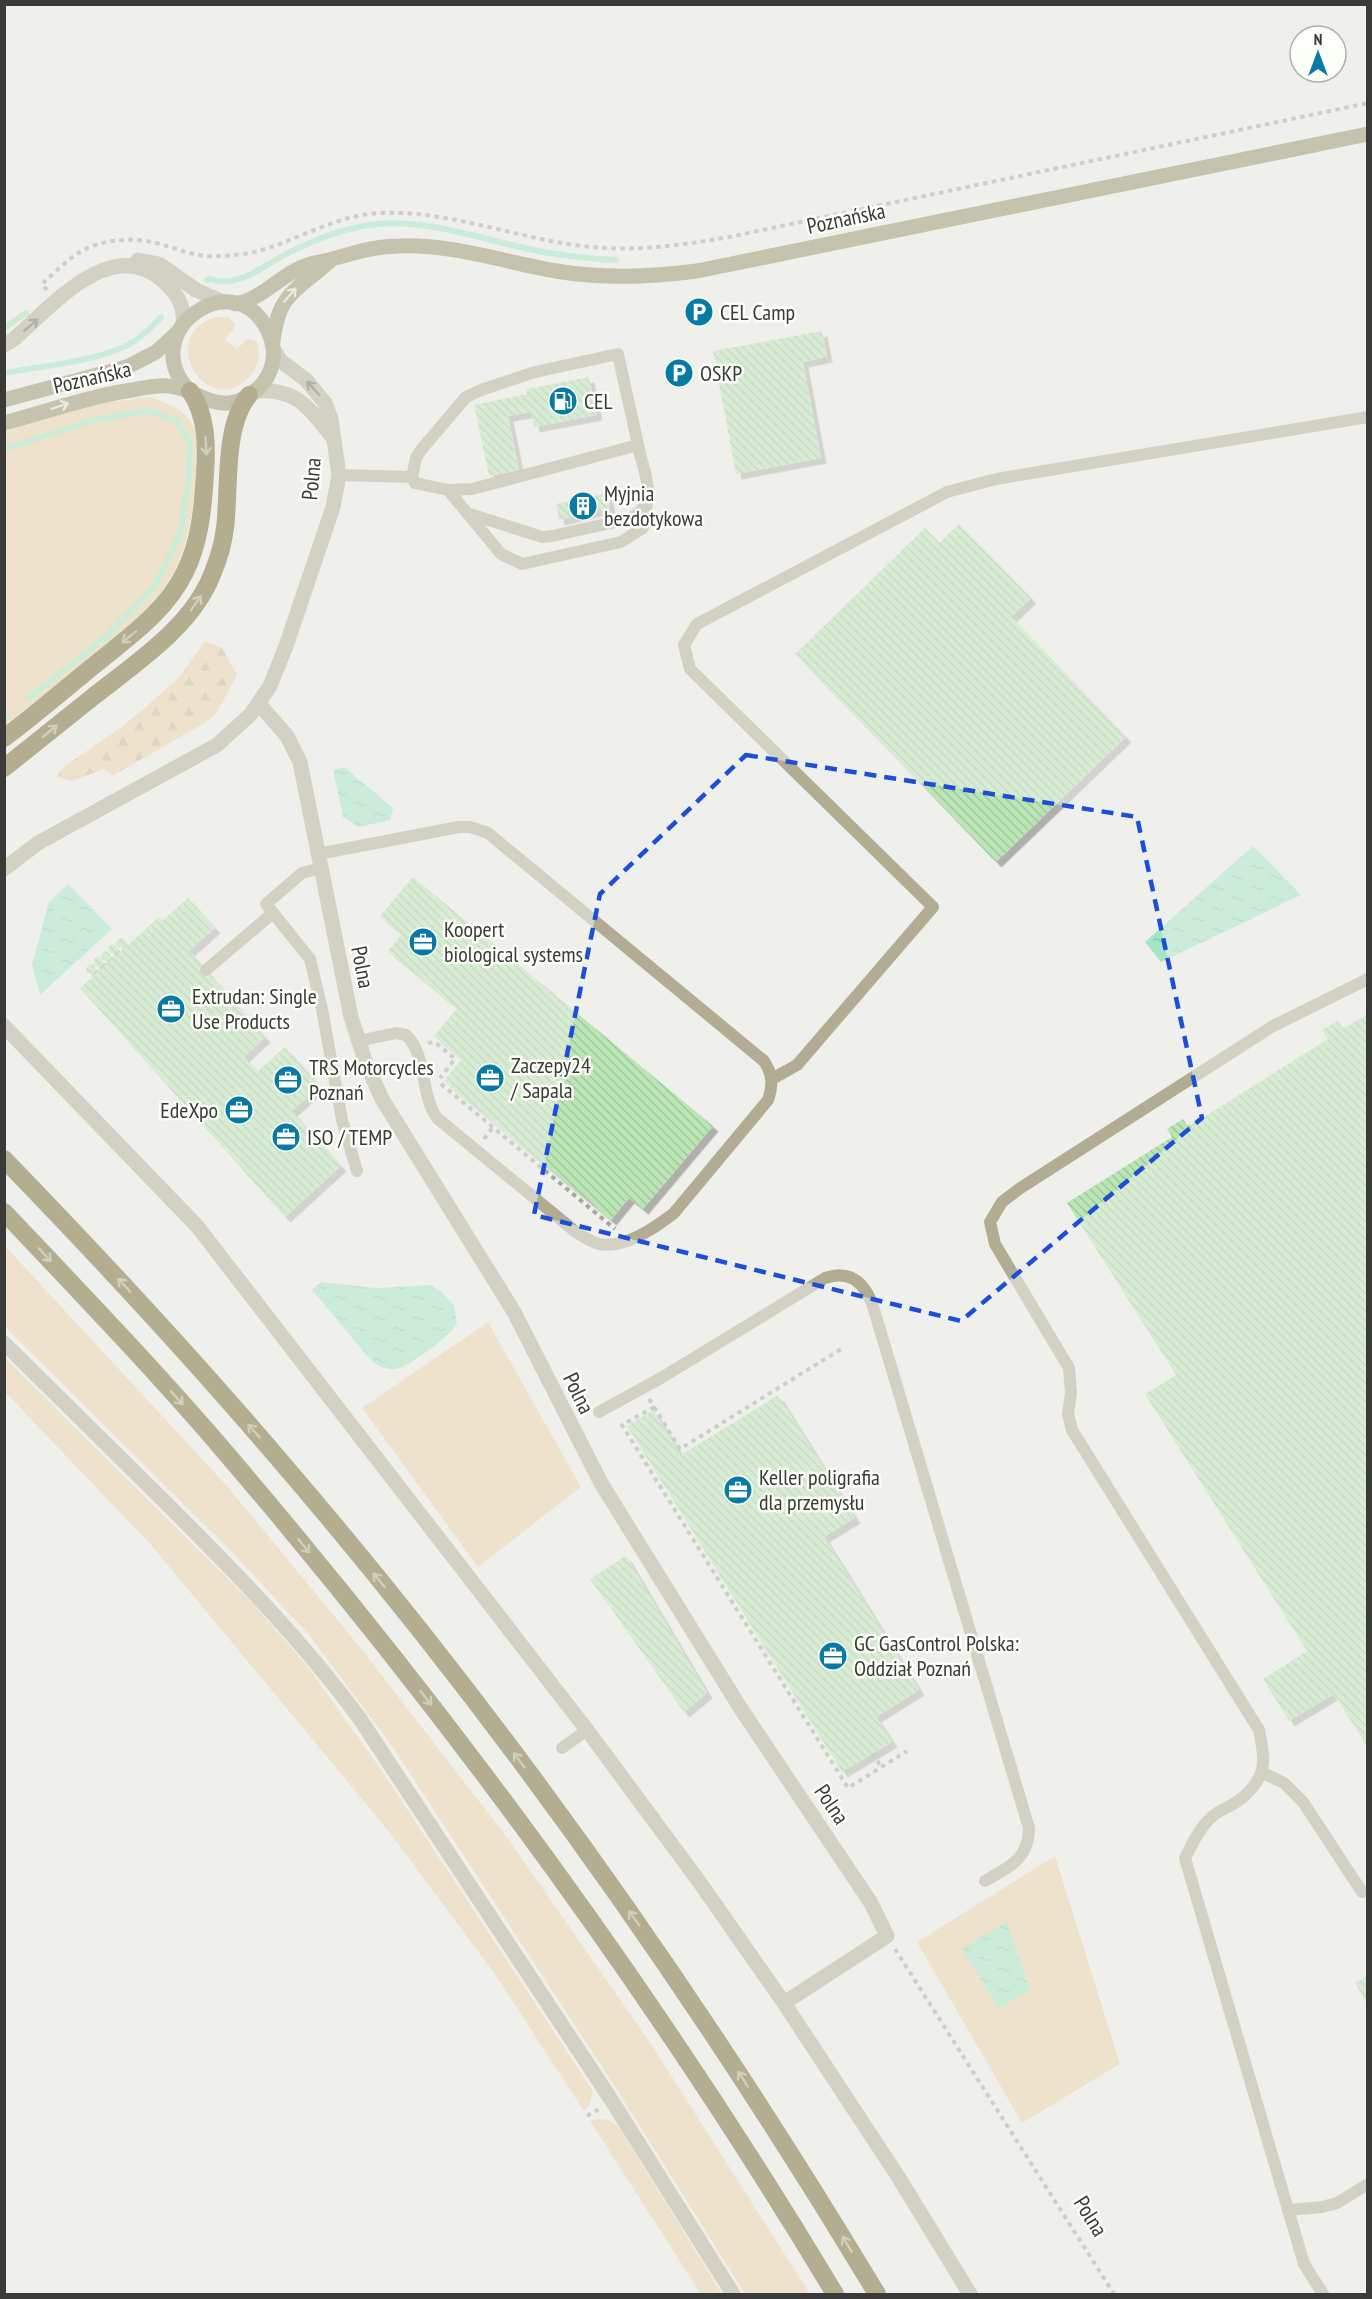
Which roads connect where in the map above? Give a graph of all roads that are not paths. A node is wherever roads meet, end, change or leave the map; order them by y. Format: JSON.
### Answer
{"nodes":[{"id":1,"x":1368,"y":134,"type":"edge"},
{"id":2,"x":331,"y":260,"type":"junction"},
{"id":3,"x":127,"y":265,"type":"junction"},
{"id":4,"x":229,"y":303,"type":"junction"},
{"id":5,"x":180,"y":328,"type":"junction"},
{"id":6,"x":4,"y":345,"type":"edge"},
{"id":7,"x":273,"y":347,"type":"junction"},
{"id":8,"x":190,"y":391,"type":"junction"},
{"id":9,"x":252,"y":393,"type":"junction"},
{"id":10,"x":4,"y":400,"type":"edge"},
{"id":11,"x":1368,"y":417,"type":"edge"},
{"id":12,"x":4,"y":423,"type":"edge"},
{"id":13,"x":334,"y":439,"type":"junction"},
{"id":14,"x":638,"y":446,"type":"junction"},
{"id":15,"x":339,"y":475,"type":"junction"},
{"id":16,"x":412,"y":477,"type":"junction"},
{"id":17,"x":448,"y":490,"type":"junction"},
{"id":18,"x":647,"y":503,"type":"junction"},
{"id":19,"x":467,"y":513,"type":"junction"},
{"id":20,"x":259,"y":704,"type":"junction"},
{"id":21,"x":4,"y":738,"type":"edge"},
{"id":22,"x":4,"y":768,"type":"edge"},
{"id":23,"x":320,"y":861,"type":"junction"},
{"id":24,"x":4,"y":869,"type":"edge"},
{"id":25,"x":273,"y":913,"type":"junction"},
{"id":26,"x":206,"y":970,"type":"dead end"},
{"id":27,"x":1368,"y":979,"type":"edge"},
{"id":28,"x":4,"y":1026,"type":"edge"},
{"id":29,"x":358,"y":1041,"type":"junction"},
{"id":30,"x":772,"y":1079,"type":"junction"},
{"id":31,"x":4,"y":1160,"type":"edge"},
{"id":32,"x":357,"y":1171,"type":"dead end"},
{"id":33,"x":4,"y":1212,"type":"edge"},
{"id":34,"x":4,"y":1343,"type":"edge"},
{"id":35,"x":599,"y":1412,"type":"dead end"},
{"id":36,"x":587,"y":1730,"type":"junction"},
{"id":37,"x":562,"y":1749,"type":"dead end"},
{"id":38,"x":1263,"y":1773,"type":"junction"},
{"id":39,"x":985,"y":1881,"type":"dead end"},
{"id":40,"x":1362,"y":1892,"type":"dead end"},
{"id":41,"x":784,"y":2003,"type":"junction"},
{"id":42,"x":1368,"y":2184,"type":"edge"},
{"id":43,"x":1288,"y":2210,"type":"junction"},
{"id":44,"x":733,"y":2295,"type":"edge"},
{"id":45,"x":835,"y":2295,"type":"edge"},
{"id":46,"x":877,"y":2295,"type":"edge"},
{"id":47,"x":970,"y":2295,"type":"edge"},
{"id":48,"x":1323,"y":2295,"type":"edge"}],
"edges":[{"from":1,"to":2,"type":"street","name":"Poznańska"},
{"from":2,"to":4,"type":"street","name":"Poznańska"},
{"from":7,"to":2,"type":"street","name":"Poznańska","one_way":true},
{"from":3,"to":4,"type":"street"},
{"from":3,"to":5,"type":"street"},
{"from":6,"to":3,"type":"street","one_way":true},
{"from":4,"to":5,"type":"street"},
{"from":4,"to":7,"type":"street"},
{"from":5,"to":8,"type":"street"},
{"from":5,"to":10,"type":"street","name":"Poznańska"},
{"from":7,"to":9,"type":"street"},
{"from":13,"to":7,"type":"street","name":"Polna","one_way":true},
{"from":8,"to":9,"type":"street"},
{"from":12,"to":8,"type":"street","name":"Poznańska","one_way":true},
{"from":8,"to":21,"type":"highway","one_way":true},
{"from":9,"to":13,"type":"street","name":"Polna"},
{"from":22,"to":9,"type":"highway","one_way":true},
{"from":11,"to":30,"type":"lane"},
{"from":13,"to":15,"type":"street","name":"Polna"},
{"from":14,"to":16,"type":"lane"},
{"from":14,"to":17,"type":"lane"},
{"from":14,"to":18,"type":"lane"},
{"from":15,"to":16,"type":"lane"},
{"from":15,"to":20,"type":"street","name":"Polna"},
{"from":16,"to":17,"type":"lane"},
{"from":17,"to":19,"type":"lane"},
{"from":18,"to":19,"type":"lane"},
{"from":18,"to":19,"type":"lane"},
{"from":20,"to":23,"type":"street","name":"Polna"},
{"from":20,"to":24,"type":"street"},
{"from":23,"to":25,"type":"lane"},
{"from":23,"to":29,"type":"street","name":"Polna"},
{"from":23,"to":30,"type":"lane"},
{"from":25,"to":26,"type":"lane"},
{"from":25,"to":32,"type":"lane"},
{"from":27,"to":38,"type":"lane"},
{"from":28,"to":36,"type":"street"},
{"from":29,"to":30,"type":"lane"},
{"from":29,"to":41,"type":"street","name":"Polna"},
{"from":46,"to":31,"type":"highway","one_way":true},
{"from":33,"to":45,"type":"highway","one_way":true},
{"from":34,"to":44,"type":"street"},
{"from":35,"to":39,"type":"lane"},
{"from":36,"to":37,"type":"lane"},
{"from":36,"to":41,"type":"street"},
{"from":38,"to":40,"type":"lane"},
{"from":38,"to":43,"type":"lane"},
{"from":41,"to":47,"type":"street"},
{"from":42,"to":43,"type":"lane"},
{"from":43,"to":48,"type":"lane"}]}
